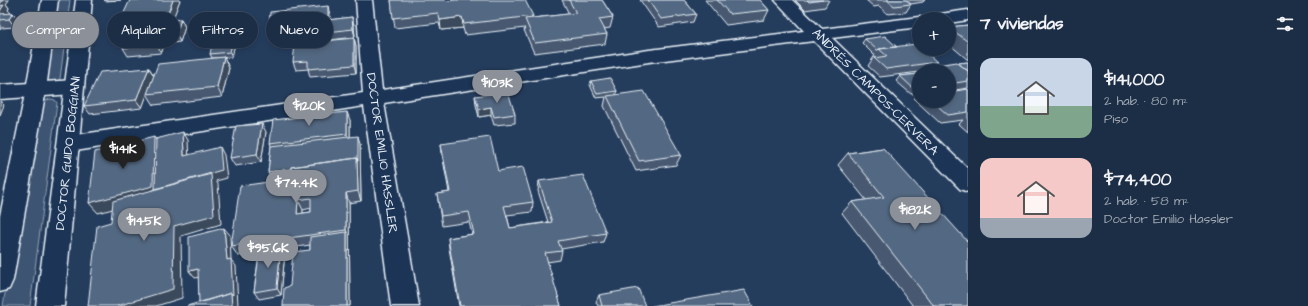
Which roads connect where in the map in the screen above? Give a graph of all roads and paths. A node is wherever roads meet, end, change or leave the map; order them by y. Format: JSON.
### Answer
{"nodes":[{"id":1,"x":50,"y":0,"type":"edge"},
{"id":2,"x":84,"y":0,"type":"edge"},
{"id":3,"x":364,"y":0,"type":"edge"},
{"id":4,"x":783,"y":0,"type":"edge"},
{"id":5,"x":968,"y":15,"type":"edge"},
{"id":6,"x":956,"y":17,"type":"edge"},
{"id":7,"x":912,"y":23,"type":"edge"},
{"id":8,"x":818,"y":35,"type":"junction"},
{"id":9,"x":74,"y":87,"type":"junction"},
{"id":10,"x":36,"y":90,"type":"junction"},
{"id":11,"x":0,"y":92,"type":"edge"},
{"id":12,"x":373,"y":98,"type":"junction"},
{"id":13,"x":69,"y":144,"type":"junction"},
{"id":14,"x":968,"y":183,"type":"edge"},
{"id":15,"x":0,"y":280,"type":"edge"},
{"id":16,"x":50,"y":306,"type":"edge"},
{"id":17,"x":405,"y":306,"type":"edge"}],
"edges":[{"from":1,"to":10,"type":"street"},
{"from":2,"to":9,"type":"street","name":"DOCTOR GUIDO BOGGIANI"},
{"from":3,"to":12,"type":"street","name":"DOCTOR EMILIO HASSLER"},
{"from":4,"to":8,"type":"street","name":"ANDRÉS CAMPOS-CERVERA"},
{"from":5,"to":6,"type":"street"},
{"from":7,"to":8,"type":"street"},
{"from":8,"to":12,"type":"street"},
{"from":8,"to":14,"type":"street","name":"ANDRÉS CAMPOS-CERVERA"},
{"from":9,"to":10,"type":"street"},
{"from":9,"to":13,"type":"street","name":"DOCTOR GUIDO BOGGIANI"},
{"from":10,"to":11,"type":"street"},
{"from":10,"to":15,"type":"street"},
{"from":12,"to":13,"type":"street"},
{"from":12,"to":17,"type":"street","name":"DOCTOR EMILIO HASSLER"},
{"from":13,"to":16,"type":"street","name":"DOCTOR GUIDO BOGGIANI"}]}
